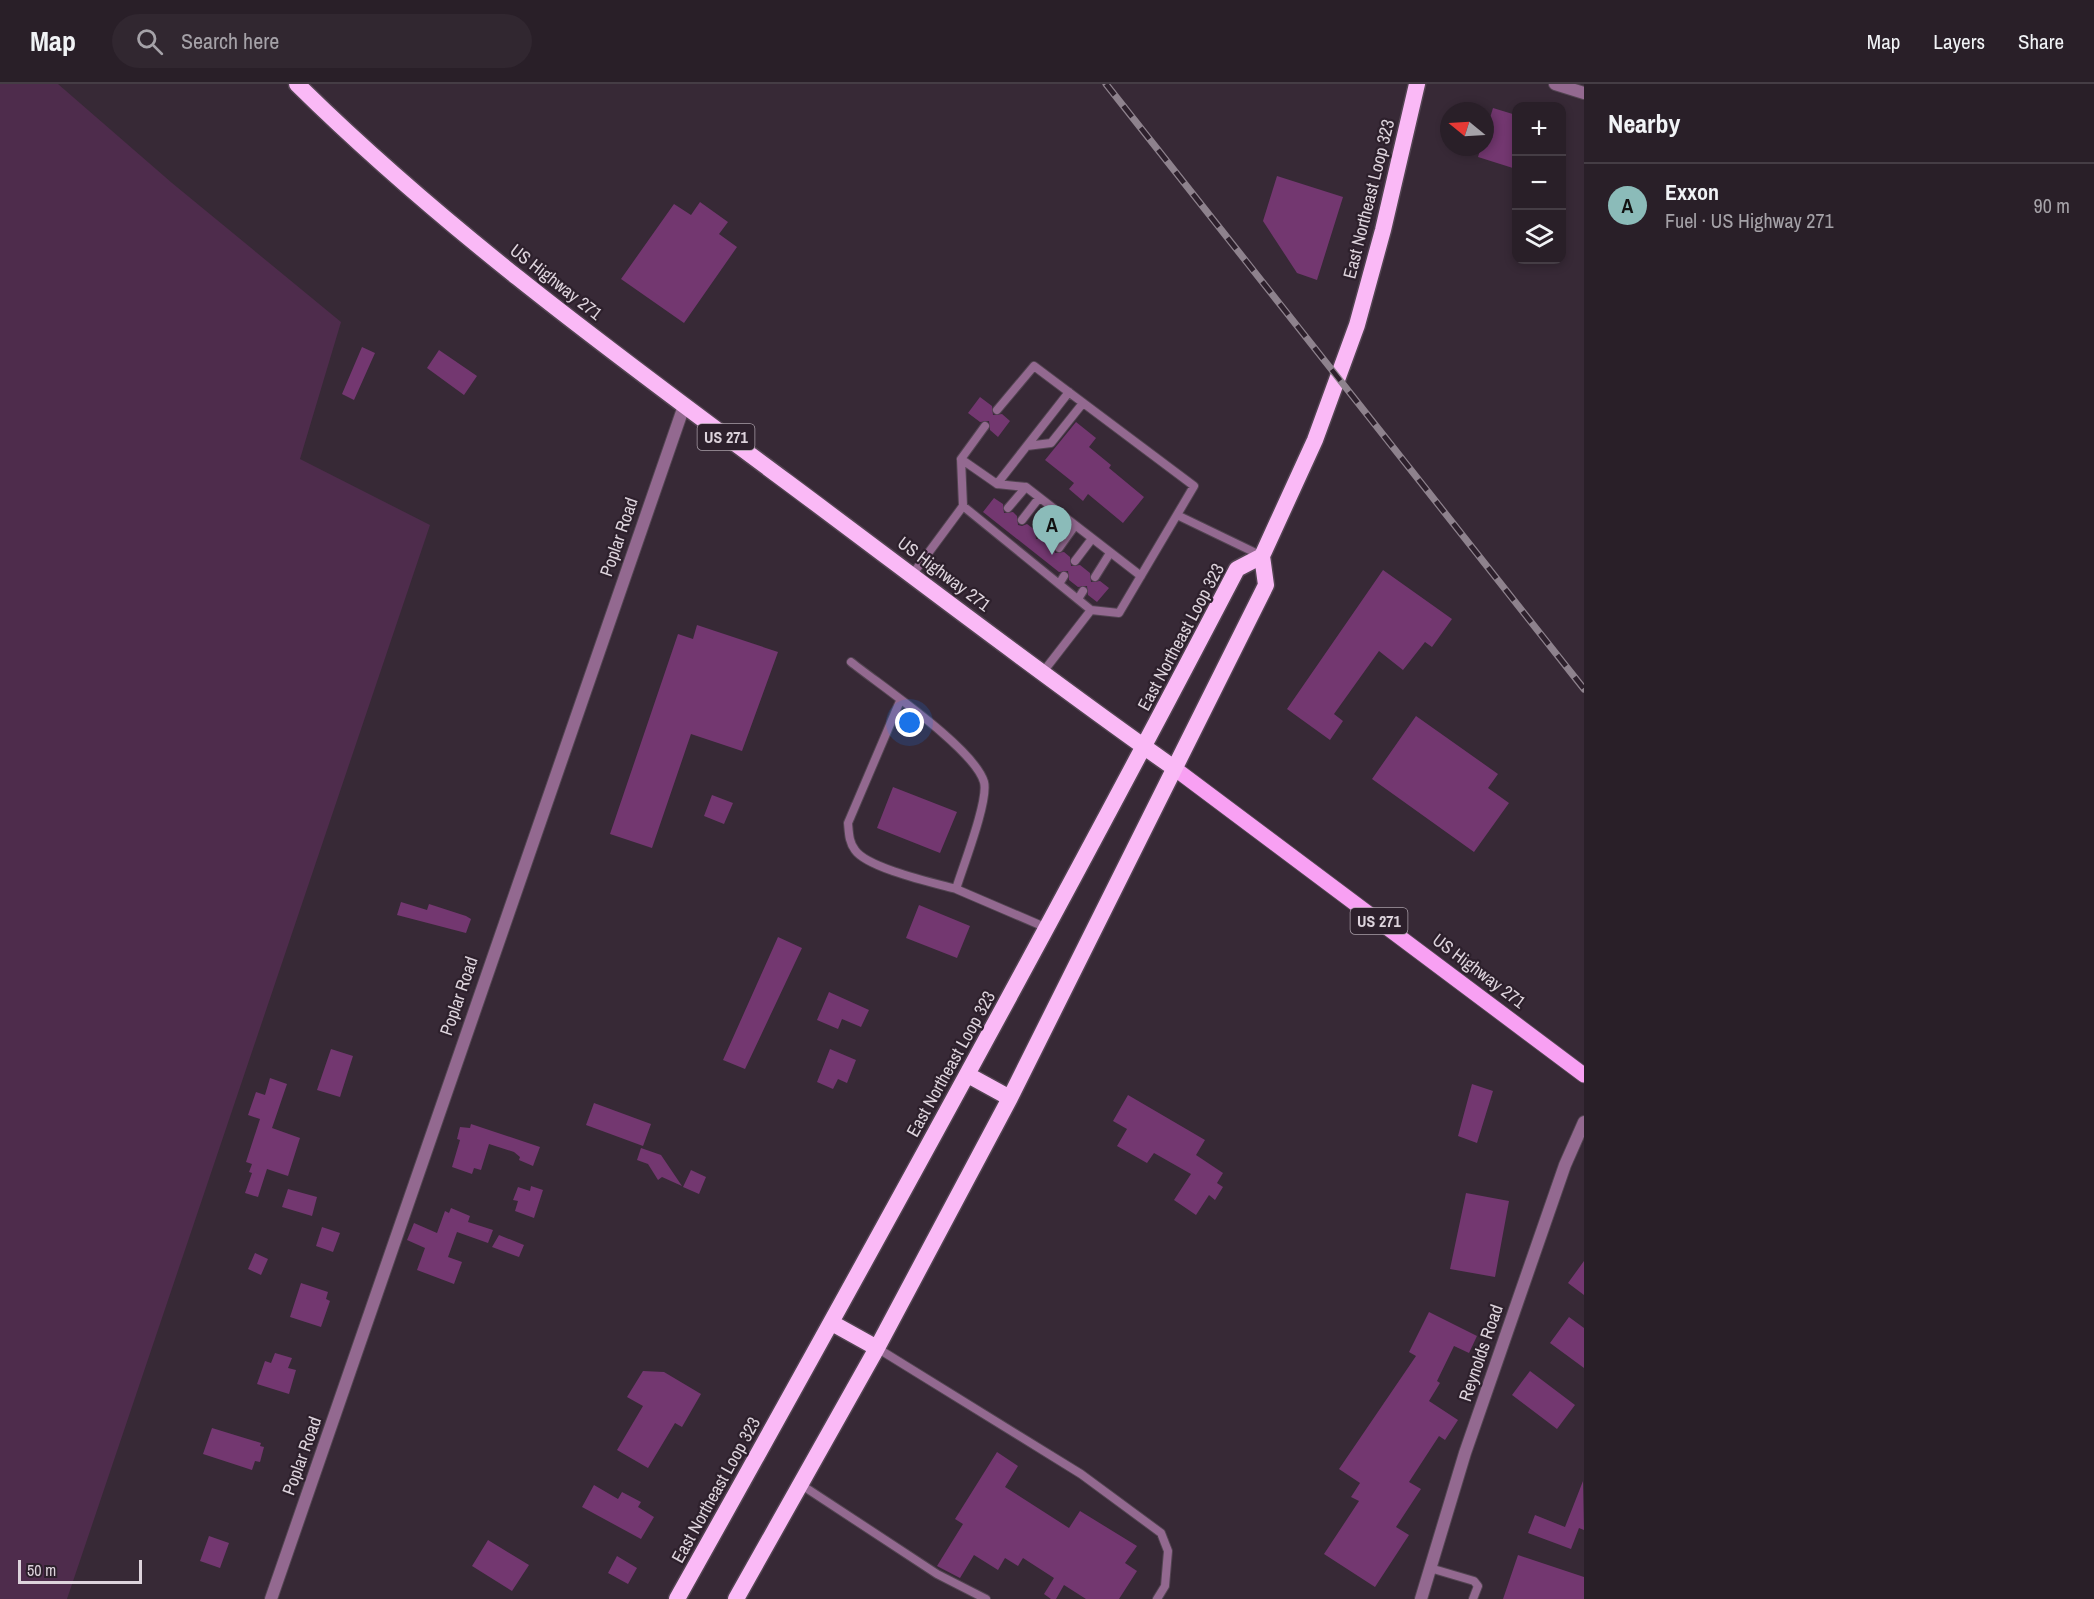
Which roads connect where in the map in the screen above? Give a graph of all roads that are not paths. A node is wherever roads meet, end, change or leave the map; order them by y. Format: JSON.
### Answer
{"nodes":[{"id":1,"x":297,"y":84,"type":"edge"},
{"id":2,"x":1417,"y":84,"type":"edge"},
{"id":3,"x":1555,"y":84,"type":"edge"},
{"id":4,"x":1584,"y":93,"type":"edge"},
{"id":5,"x":1069,"y":392,"type":"junction"},
{"id":6,"x":1083,"y":403,"type":"junction"},
{"id":7,"x":684,"y":406,"type":"junction"},
{"id":8,"x":997,"y":410,"type":"dead end"},
{"id":9,"x":985,"y":426,"type":"dead end"},
{"id":10,"x":1027,"y":446,"type":"junction"},
{"id":11,"x":961,"y":459,"type":"junction"},
{"id":12,"x":997,"y":484,"type":"junction"},
{"id":13,"x":1026,"y":487,"type":"junction"},
{"id":14,"x":1039,"y":498,"type":"junction"},
{"id":15,"x":963,"y":506,"type":"junction"},
{"id":16,"x":1008,"y":508,"type":"dead end"},
{"id":17,"x":1057,"y":514,"type":"junction"},
{"id":18,"x":1177,"y":515,"type":"junction"},
{"id":19,"x":1022,"y":520,"type":"dead end"},
{"id":20,"x":1074,"y":527,"type":"junction"},
{"id":21,"x":1040,"y":534,"type":"dead end"},
{"id":22,"x":1091,"y":540,"type":"junction"},
{"id":23,"x":1059,"y":548,"type":"dead end"},
{"id":24,"x":1110,"y":553,"type":"junction"},
{"id":25,"x":1262,"y":556,"type":"junction"},
{"id":26,"x":1075,"y":561,"type":"dead end"},
{"id":27,"x":912,"y":575,"type":"junction"},
{"id":28,"x":1141,"y":576,"type":"junction"},
{"id":29,"x":1095,"y":577,"type":"dead end"},
{"id":30,"x":1083,"y":591,"type":"dead end"},
{"id":31,"x":1078,"y":599,"type":"junction"},
{"id":32,"x":1091,"y":610,"type":"junction"},
{"id":33,"x":851,"y":663,"type":"dead end"},
{"id":34,"x":1043,"y":672,"type":"junction"},
{"id":35,"x":900,"y":701,"type":"junction"},
{"id":36,"x":1145,"y":747,"type":"junction"},
{"id":37,"x":1174,"y":768,"type":"junction"},
{"id":38,"x":956,"y":889,"type":"junction"},
{"id":39,"x":1047,"y":928,"type":"junction"},
{"id":40,"x":968,"y":1075,"type":"junction"},
{"id":41,"x":1584,"y":1075,"type":"edge"},
{"id":42,"x":1010,"y":1098,"type":"junction"},
{"id":43,"x":1584,"y":1122,"type":"edge"},
{"id":44,"x":832,"y":1323,"type":"junction"},
{"id":45,"x":877,"y":1348,"type":"junction"},
{"id":46,"x":800,"y":1484,"type":"junction"},
{"id":47,"x":1430,"y":1568,"type":"junction"},
{"id":48,"x":271,"y":1599,"type":"edge"},
{"id":49,"x":677,"y":1599,"type":"edge"},
{"id":50,"x":736,"y":1599,"type":"edge"},
{"id":51,"x":986,"y":1599,"type":"edge"},
{"id":52,"x":1157,"y":1599,"type":"edge"},
{"id":53,"x":1421,"y":1599,"type":"edge"},
{"id":54,"x":1473,"y":1599,"type":"edge"}],
"edges":[{"from":1,"to":7,"type":"highway","name":"US Highway 271","number":"US 271"},
{"from":2,"to":25,"type":"highway","name":"East Northeast Loop 323"},
{"from":3,"to":4,"type":"street"},
{"from":5,"to":6,"type":"lane"},
{"from":5,"to":8,"type":"lane"},
{"from":5,"to":10,"type":"lane"},
{"from":6,"to":10,"type":"lane"},
{"from":6,"to":18,"type":"lane"},
{"from":7,"to":27,"type":"highway","name":"US Highway 271","number":"US 271"},
{"from":7,"to":48,"type":"street","name":"Poplar Road"},
{"from":9,"to":11,"type":"lane"},
{"from":10,"to":12,"type":"lane"},
{"from":11,"to":12,"type":"lane"},
{"from":11,"to":15,"type":"lane"},
{"from":12,"to":13,"type":"lane"},
{"from":13,"to":14,"type":"lane"},
{"from":13,"to":16,"type":"lane"},
{"from":14,"to":17,"type":"lane"},
{"from":14,"to":19,"type":"lane"},
{"from":15,"to":27,"type":"lane"},
{"from":15,"to":31,"type":"lane"},
{"from":17,"to":20,"type":"lane"},
{"from":17,"to":21,"type":"lane"},
{"from":18,"to":25,"type":"lane"},
{"from":18,"to":28,"type":"lane"},
{"from":20,"to":22,"type":"lane"},
{"from":20,"to":23,"type":"lane"},
{"from":22,"to":24,"type":"lane"},
{"from":22,"to":26,"type":"lane"},
{"from":24,"to":28,"type":"lane"},
{"from":24,"to":29,"type":"lane"},
{"from":25,"to":36,"type":"highway","name":"East Northeast Loop 323"},
{"from":25,"to":37,"type":"highway"},
{"from":27,"to":34,"type":"highway","name":"US Highway 271","number":"US 271"},
{"from":28,"to":32,"type":"lane"},
{"from":30,"to":31,"type":"lane"},
{"from":31,"to":32,"type":"lane"},
{"from":32,"to":34,"type":"lane"},
{"from":33,"to":35,"type":"lane"},
{"from":34,"to":36,"type":"highway","name":"US Highway 271","number":"US 271"},
{"from":35,"to":38,"type":"lane"},
{"from":35,"to":38,"type":"lane"},
{"from":36,"to":37,"type":"highway","name":"US Highway 271","number":"US 271"},
{"from":36,"to":39,"type":"highway","name":"East Northeast Loop 323"},
{"from":37,"to":41,"type":"main road","name":"US Highway 271","number":"US 271"},
{"from":37,"to":42,"type":"highway"},
{"from":38,"to":39,"type":"lane"},
{"from":39,"to":40,"type":"highway","name":"East Northeast Loop 323"},
{"from":40,"to":42,"type":"highway"},
{"from":40,"to":44,"type":"highway","name":"East Northeast Loop 323"},
{"from":42,"to":45,"type":"highway"},
{"from":43,"to":47,"type":"street","name":"Reynolds Road"},
{"from":44,"to":45,"type":"highway"},
{"from":44,"to":49,"type":"highway","name":"East Northeast Loop 323"},
{"from":45,"to":46,"type":"highway"},
{"from":45,"to":52,"type":"lane"},
{"from":46,"to":50,"type":"highway"},
{"from":46,"to":51,"type":"lane"},
{"from":47,"to":53,"type":"street","name":"Reynolds Road"},
{"from":47,"to":54,"type":"lane"}]}
